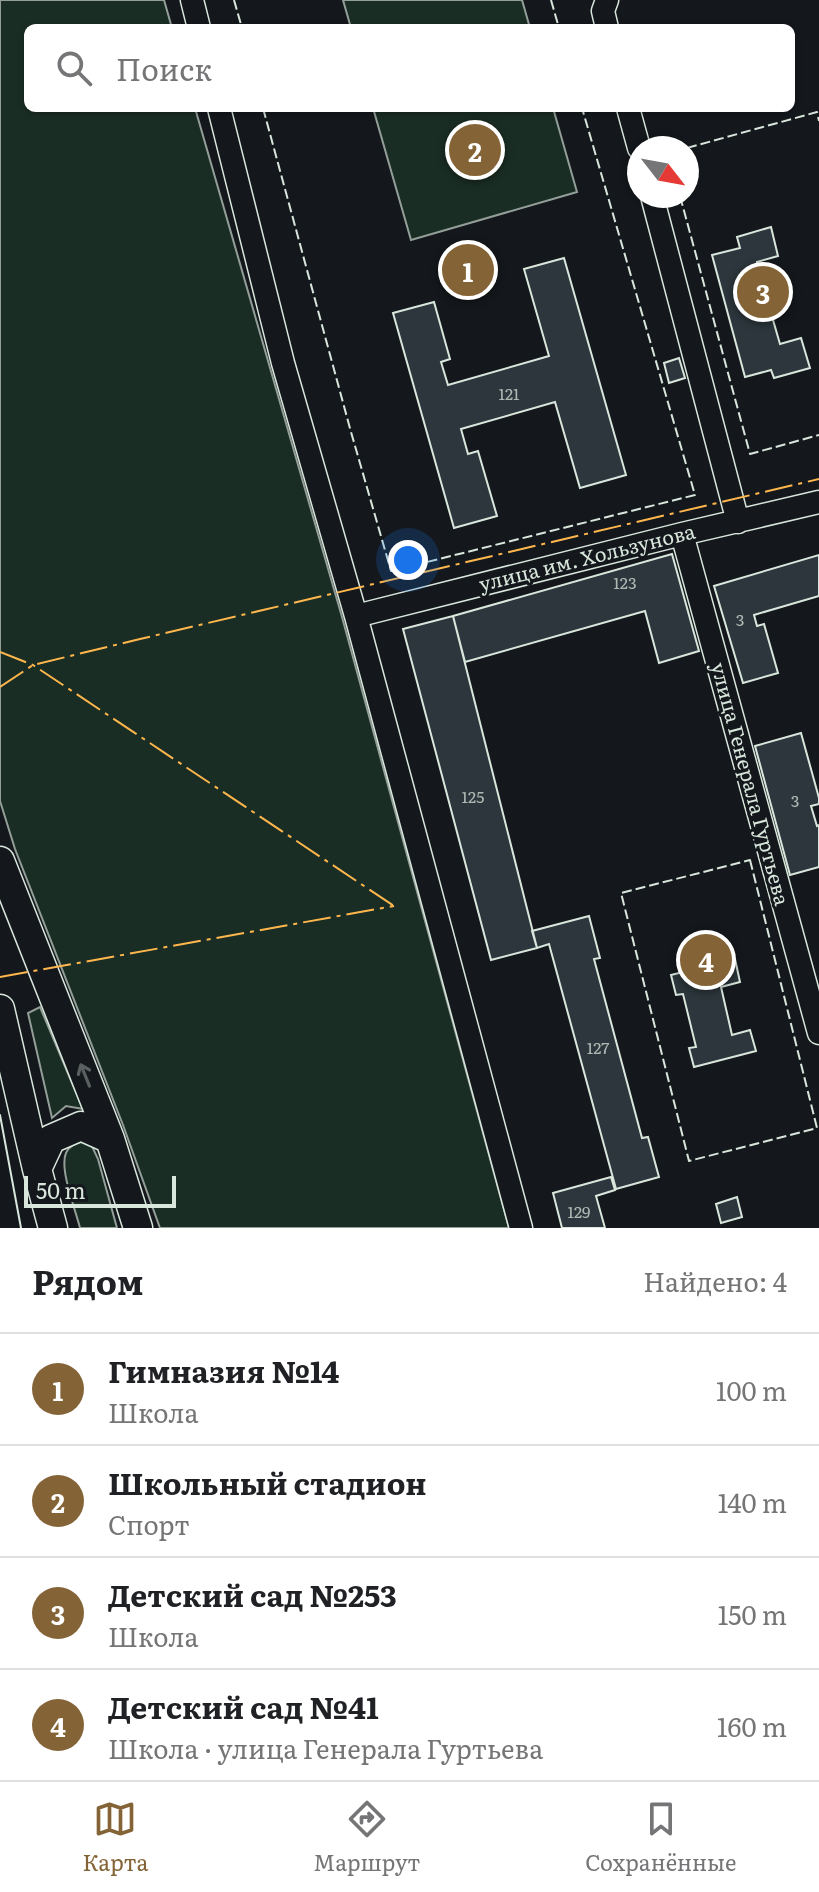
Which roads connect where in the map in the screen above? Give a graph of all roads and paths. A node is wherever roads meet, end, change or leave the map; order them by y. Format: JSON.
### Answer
{"nodes":[{"id":1,"x":192,"y":0,"type":"edge"},
{"id":2,"x":198,"y":24,"type":"edge"},
{"id":3,"x":220,"y":112,"type":"edge"},
{"id":4,"x":629,"y":112,"type":"edge"},
{"id":5,"x":636,"y":136,"type":"edge"},
{"id":6,"x":655,"y":208,"type":"edge"},
{"id":7,"x":819,"y":502,"type":"edge"},
{"id":8,"x":738,"y":522,"type":"junction"},
{"id":9,"x":682,"y":534,"type":"junction"},
{"id":10,"x":356,"y":616,"type":"junction"},
{"id":11,"x":0,"y":861,"type":"edge"},
{"id":12,"x":0,"y":1009,"type":"edge"},
{"id":13,"x":819,"y":1033,"type":"edge"},
{"id":14,"x":110,"y":1139,"type":"junction"},
{"id":15,"x":37,"y":1169,"type":"junction"},
{"id":16,"x":53,"y":1228,"type":"edge"},
{"id":17,"x":138,"y":1228,"type":"edge"},
{"id":18,"x":521,"y":1228,"type":"edge"}],
"edges":[{"from":1,"to":2,"type":"street"},
{"from":3,"to":10,"type":"street"},
{"from":4,"to":5,"type":"street"},
{"from":6,"to":8,"type":"street"},
{"from":7,"to":8,"type":"street","name":"улица им. Хользунова"},
{"from":8,"to":9,"type":"street","name":"улица им. Хользунова"},
{"from":9,"to":10,"type":"street","name":"улица им. Хользунова"},
{"from":9,"to":13,"type":"street","name":"улица Генерала Гуртьева"},
{"from":10,"to":18,"type":"street"},
{"from":14,"to":11,"type":"main road","one_way":true},
{"from":12,"to":15,"type":"main road"},
{"from":14,"to":15,"type":"main road"},
{"from":14,"to":17,"type":"main road"},
{"from":15,"to":16,"type":"main road"}]}
